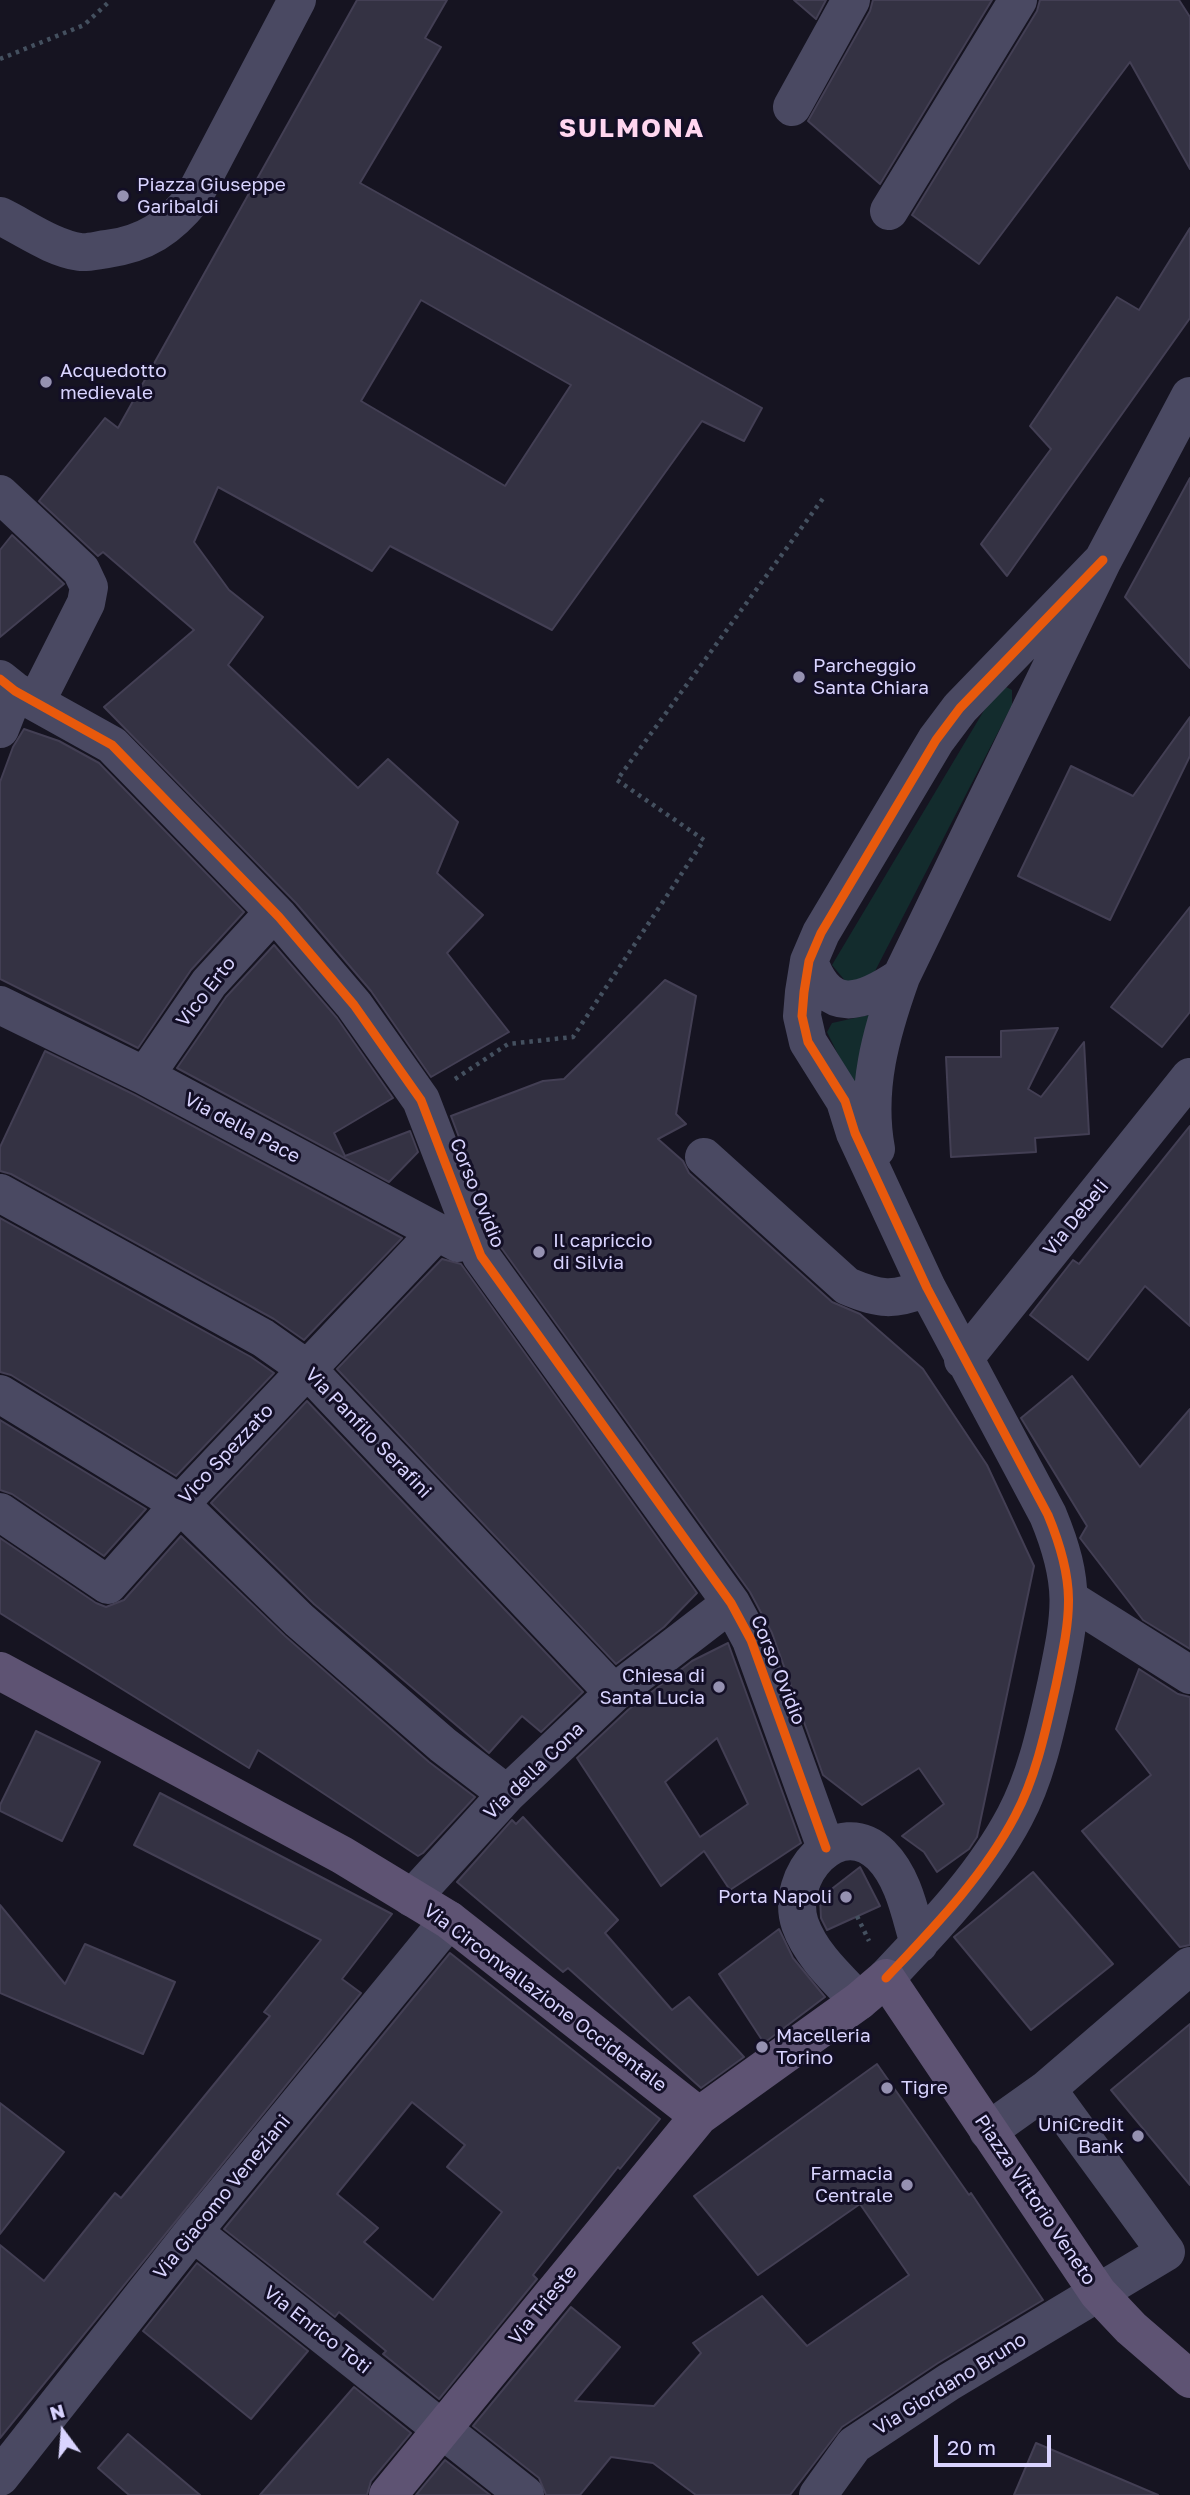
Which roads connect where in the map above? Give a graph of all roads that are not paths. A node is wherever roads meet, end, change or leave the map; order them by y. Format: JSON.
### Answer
{"nodes":[{"id":1,"x":297,"y":0,"type":"edge"},
{"id":2,"x":851,"y":0,"type":"edge"},
{"id":3,"x":1018,"y":0,"type":"edge"},
{"id":4,"x":792,"y":107,"type":"dead end"},
{"id":5,"x":889,"y":211,"type":"dead end"},
{"id":6,"x":1,"y":217,"type":"edge"},
{"id":7,"x":1187,"y":408,"type":"edge"},
{"id":8,"x":0,"y":494,"type":"edge"},
{"id":9,"x":1103,"y":560,"type":"junction"},
{"id":10,"x":1009,"y":656,"type":"junction"},
{"id":11,"x":17,"y":690,"type":"edge"},
{"id":12,"x":1028,"y":716,"type":"junction"},
{"id":13,"x":0,"y":728,"type":"edge"},
{"id":14,"x":274,"y":912,"type":"junction"},
{"id":15,"x":809,"y":961,"type":"junction"},
{"id":16,"x":901,"y":976,"type":"junction"},
{"id":17,"x":0,"y":1005,"type":"edge"},
{"id":18,"x":145,"y":1076,"type":"junction"},
{"id":19,"x":1190,"y":1077,"type":"edge"},
{"id":20,"x":704,"y":1157,"type":"dead end"},
{"id":21,"x":0,"y":1192,"type":"edge"},
{"id":22,"x":881,"y":1192,"type":"junction"},
{"id":23,"x":437,"y":1232,"type":"junction"},
{"id":24,"x":481,"y":1256,"type":"junction"},
{"id":25,"x":927,"y":1288,"type":"junction"},
{"id":26,"x":963,"y":1360,"type":"junction"},
{"id":27,"x":307,"y":1369,"type":"junction"},
{"id":28,"x":0,"y":1394,"type":"edge"},
{"id":29,"x":180,"y":1504,"type":"junction"},
{"id":30,"x":0,"y":1512,"type":"edge"},
{"id":31,"x":1071,"y":1600,"type":"junction"},
{"id":32,"x":731,"y":1603,"type":"junction"},
{"id":33,"x":0,"y":1671,"type":"edge"},
{"id":34,"x":1190,"y":1675,"type":"edge"},
{"id":35,"x":614,"y":1693,"type":"junction"},
{"id":36,"x":507,"y":1794,"type":"junction"},
{"id":37,"x":826,"y":1848,"type":"junction"},
{"id":38,"x":412,"y":1898,"type":"junction"},
{"id":39,"x":449,"y":1920,"type":"junction"},
{"id":40,"x":919,"y":1944,"type":"junction"},
{"id":41,"x":1190,"y":1966,"type":"edge"},
{"id":42,"x":872,"y":1989,"type":"junction"},
{"id":43,"x":1047,"y":2089,"type":"junction"},
{"id":44,"x":699,"y":2116,"type":"junction"},
{"id":45,"x":988,"y":2131,"type":"junction"},
{"id":46,"x":193,"y":2232,"type":"junction"},
{"id":47,"x":1182,"y":2249,"type":"edge"},
{"id":48,"x":1098,"y":2293,"type":"junction"},
{"id":49,"x":1190,"y":2379,"type":"edge"},
{"id":50,"x":442,"y":2428,"type":"junction"},
{"id":51,"x":0,"y":2477,"type":"edge"},
{"id":52,"x":388,"y":2495,"type":"edge"},
{"id":53,"x":525,"y":2495,"type":"edge"},
{"id":54,"x":818,"y":2495,"type":"edge"}],
"edges":[{"from":1,"to":6,"type":"street"},
{"from":2,"to":4,"type":"street"},
{"from":3,"to":5,"type":"street"},
{"from":7,"to":9,"type":"street"},
{"from":8,"to":11,"type":"street"},
{"from":9,"to":10,"type":"street"},
{"from":9,"to":12,"type":"street"},
{"from":10,"to":12,"type":"street"},
{"from":10,"to":15,"type":"street"},
{"from":11,"to":13,"type":"street"},
{"from":11,"to":14,"type":"street","name":"Corso Ovidio"},
{"from":12,"to":16,"type":"street"},
{"from":14,"to":18,"type":"street","name":"Vico Erto"},
{"from":14,"to":24,"type":"street","name":"Corso Ovidio"},
{"from":15,"to":16,"type":"street"},
{"from":15,"to":22,"type":"street"},
{"from":16,"to":22,"type":"street"},
{"from":17,"to":18,"type":"street","name":"Via della Pace"},
{"from":18,"to":23,"type":"street","name":"Via della Pace"},
{"from":19,"to":26,"type":"street","name":"Via Debeli"},
{"from":20,"to":25,"type":"street"},
{"from":21,"to":27,"type":"street","name":"Via Panfilo Serafini"},
{"from":22,"to":25,"type":"street"},
{"from":23,"to":24,"type":"street","name":"Via della Pace"},
{"from":23,"to":27,"type":"street","name":"Vico Spezzato"},
{"from":24,"to":32,"type":"street","name":"Corso Ovidio"},
{"from":25,"to":26,"type":"street"},
{"from":26,"to":31,"type":"street"},
{"from":27,"to":29,"type":"street","name":"Vico Spezzato"},
{"from":27,"to":35,"type":"street","name":"Via Panfilo Serafini"},
{"from":28,"to":29,"type":"street"},
{"from":29,"to":30,"type":"street","name":"Vico Spezzato"},
{"from":29,"to":36,"type":"street"},
{"from":31,"to":34,"type":"street"},
{"from":31,"to":40,"type":"street"},
{"from":32,"to":35,"type":"street","name":"Via della Cona"},
{"from":32,"to":37,"type":"street","name":"Corso Ovidio"},
{"from":33,"to":38,"type":"main road","name":"Via Circonvallazione Occidentale"},
{"from":35,"to":36,"type":"street","name":"Via della Cona"},
{"from":36,"to":38,"type":"street","name":"Via della Cona"},
{"from":37,"to":40,"type":"street"},
{"from":37,"to":42,"type":"street"},
{"from":38,"to":39,"type":"main road","name":"Via Circonvallazione Occidentale"},
{"from":39,"to":44,"type":"main road","name":"Via Circonvallazione Occidentale"},
{"from":39,"to":46,"type":"street","name":"Via Giacomo Veneziani"},
{"from":40,"to":42,"type":"street"},
{"from":41,"to":43,"type":"street"},
{"from":42,"to":44,"type":"main road"},
{"from":42,"to":45,"type":"main road","name":"Piazza Vittorio Veneto"},
{"from":43,"to":45,"type":"street"},
{"from":43,"to":47,"type":"street","name":"Piazza Vittorio Veneto"},
{"from":44,"to":50,"type":"main road","name":"Via Trieste"},
{"from":45,"to":48,"type":"main road","name":"Piazza Vittorio Veneto"},
{"from":46,"to":50,"type":"street","name":"Via Enrico Toti"},
{"from":46,"to":51,"type":"street","name":"Via Giacomo Veneziani"},
{"from":47,"to":48,"type":"street","name":"Piazza Vittorio Veneto"},
{"from":48,"to":49,"type":"main road"},
{"from":48,"to":54,"type":"street","name":"Via Giordano Bruno"},
{"from":50,"to":52,"type":"main road","name":"Via Trieste"},
{"from":50,"to":53,"type":"street","name":"Via Enrico Toti"}]}
